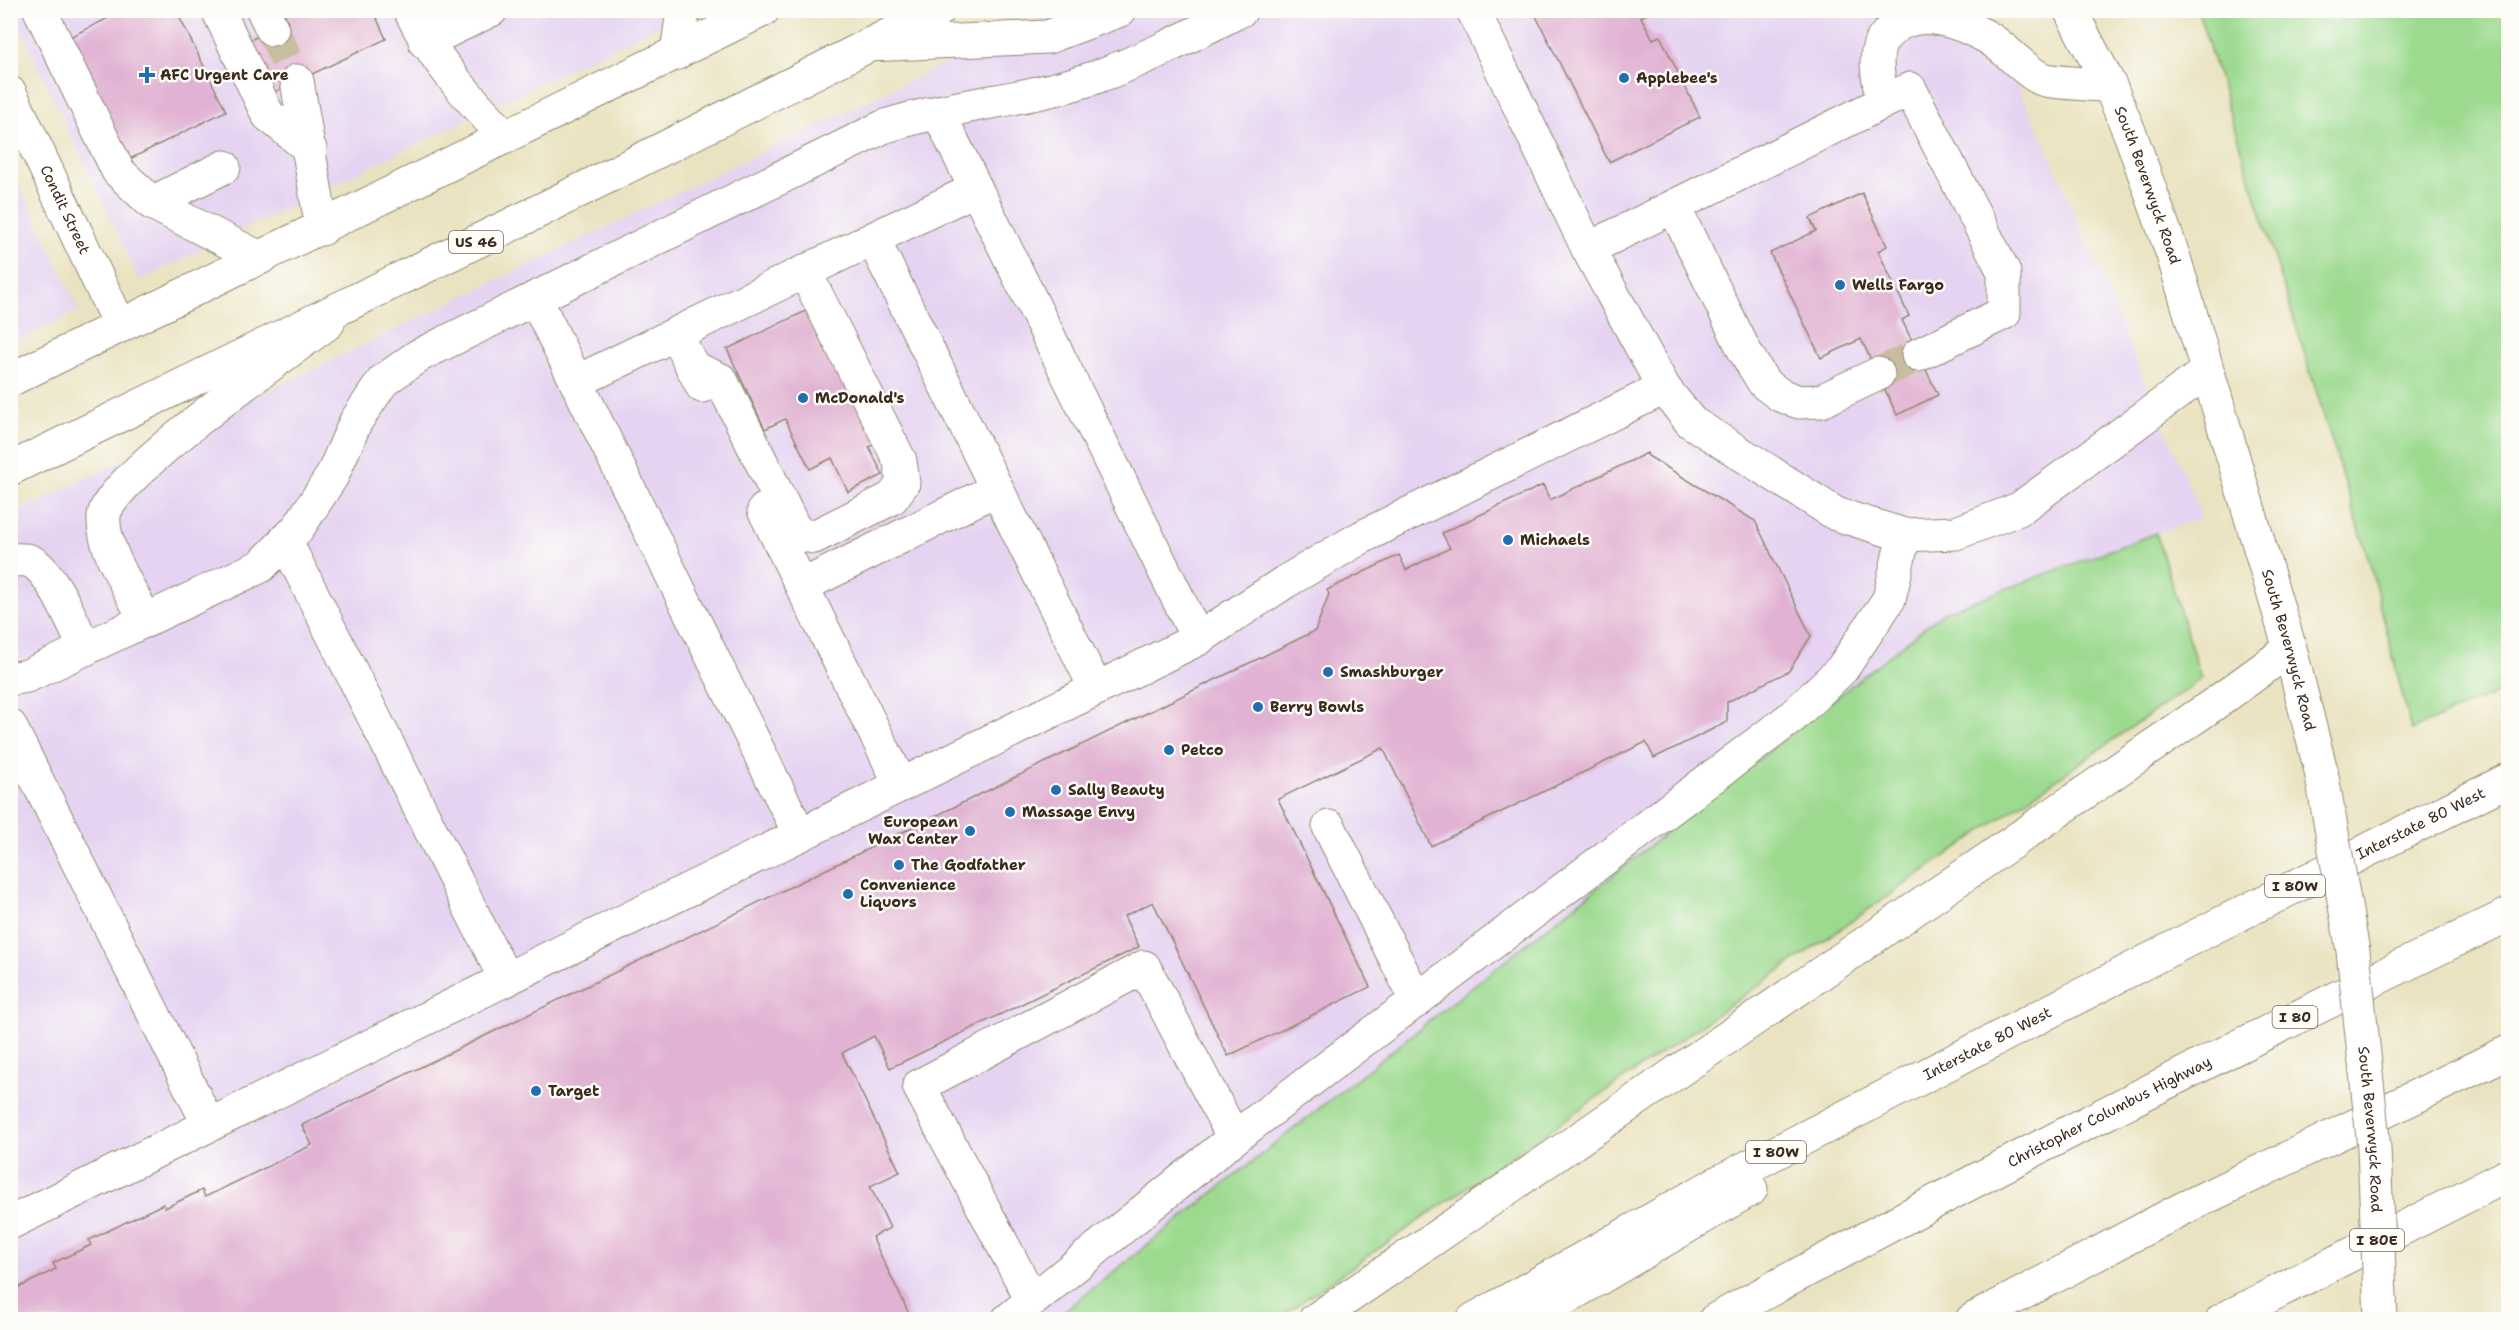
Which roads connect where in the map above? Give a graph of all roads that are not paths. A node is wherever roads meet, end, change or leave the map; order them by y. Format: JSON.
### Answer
{"nodes":[{"id":1,"x":40,"y":10,"type":"edge"},
{"id":2,"x":218,"y":10,"type":"edge"},
{"id":3,"x":410,"y":10,"type":"edge"},
{"id":4,"x":491,"y":10,"type":"edge"},
{"id":5,"x":682,"y":10,"type":"edge"},
{"id":6,"x":763,"y":10,"type":"edge"},
{"id":7,"x":939,"y":10,"type":"edge"},
{"id":8,"x":1120,"y":10,"type":"edge"},
{"id":9,"x":1241,"y":10,"type":"edge"},
{"id":10,"x":1473,"y":10,"type":"edge"},
{"id":11,"x":2070,"y":10,"type":"edge"},
{"id":12,"x":425,"y":42,"type":"junction"},
{"id":13,"x":868,"y":45,"type":"junction"},
{"id":14,"x":677,"y":54,"type":"junction"},
{"id":15,"x":297,"y":81,"type":"tunnel mouth"},
{"id":16,"x":2110,"y":86,"type":"junction"},
{"id":17,"x":10,"y":93,"type":"edge"},
{"id":18,"x":1883,"y":102,"type":"junction"},
{"id":19,"x":938,"y":112,"type":"junction"},
{"id":20,"x":506,"y":137,"type":"junction"},
{"id":21,"x":310,"y":149,"type":"junction"},
{"id":22,"x":224,"y":167,"type":"dead end"},
{"id":23,"x":976,"y":189,"type":"junction"},
{"id":24,"x":152,"y":202,"type":"junction"},
{"id":25,"x":1674,"y":207,"type":"junction"},
{"id":26,"x":322,"y":229,"type":"junction"},
{"id":27,"x":873,"y":239,"type":"junction"},
{"id":28,"x":1588,"y":249,"type":"junction"},
{"id":29,"x":260,"y":258,"type":"junction"},
{"id":30,"x":805,"y":272,"type":"junction"},
{"id":31,"x":363,"y":297,"type":"junction"},
{"id":32,"x":535,"y":298,"type":"junction"},
{"id":33,"x":120,"y":326,"type":"junction"},
{"id":34,"x":676,"y":334,"type":"junction"},
{"id":35,"x":1918,"y":355,"type":"tunnel mouth"},
{"id":36,"x":692,"y":367,"type":"junction"},
{"id":37,"x":18,"y":370,"type":"edge"},
{"id":38,"x":2206,"y":372,"type":"junction"},
{"id":39,"x":1878,"y":374,"type":"tunnel mouth"},
{"id":40,"x":576,"y":382,"type":"junction"},
{"id":41,"x":1664,"y":388,"type":"junction"},
{"id":42,"x":10,"y":469,"type":"edge"},
{"id":43,"x":997,"y":489,"type":"junction"},
{"id":44,"x":1904,"y":535,"type":"junction"},
{"id":45,"x":285,"y":540,"type":"junction"},
{"id":46,"x":10,"y":560,"type":"edge"},
{"id":47,"x":802,"y":586,"type":"junction"},
{"id":48,"x":146,"y":621,"type":"junction"},
{"id":49,"x":1198,"y":639,"type":"junction"},
{"id":50,"x":2290,"y":649,"type":"junction"},
{"id":51,"x":85,"y":650,"type":"junction"},
{"id":52,"x":10,"y":679,"type":"edge"},
{"id":53,"x":1096,"y":689,"type":"junction"},
{"id":54,"x":10,"y":726,"type":"edge"},
{"id":55,"x":2508,"y":780,"type":"edge"},
{"id":56,"x":901,"y":785,"type":"junction"},
{"id":57,"x":1329,"y":827,"type":"dead end"},
{"id":58,"x":800,"y":835,"type":"junction"},
{"id":59,"x":2508,"y":915,"type":"edge"},
{"id":60,"x":506,"y":980,"type":"junction"},
{"id":61,"x":2083,"y":994,"type":"junction"},
{"id":62,"x":1417,"y":1000,"type":"junction"},
{"id":63,"x":2508,"y":1052,"type":"edge"},
{"id":64,"x":209,"y":1125,"type":"junction"},
{"id":65,"x":1234,"y":1138,"type":"junction"},
{"id":66,"x":2508,"y":1174,"type":"edge"},
{"id":67,"x":10,"y":1223,"type":"edge"},
{"id":68,"x":1020,"y":1310,"type":"edge"},
{"id":69,"x":1315,"y":1320,"type":"edge"},
{"id":70,"x":1473,"y":1320,"type":"edge"},
{"id":71,"x":1528,"y":1320,"type":"edge"},
{"id":72,"x":1715,"y":1320,"type":"edge"},
{"id":73,"x":1972,"y":1320,"type":"edge"},
{"id":74,"x":2222,"y":1320,"type":"edge"},
{"id":75,"x":2381,"y":1320,"type":"edge"}],
"edges":[{"from":1,"to":24,"type":"main road"},
{"from":2,"to":21,"type":"main road"},
{"from":3,"to":12,"type":"main road"},
{"from":4,"to":12,"type":"main road"},
{"from":5,"to":14,"type":"main road"},
{"from":6,"to":14,"type":"main road"},
{"from":7,"to":13,"type":"main road","number":"US 46"},
{"from":8,"to":13,"type":"main road"},
{"from":9,"to":19,"type":"main road"},
{"from":10,"to":28,"type":"main road"},
{"from":11,"to":16,"type":"main road","name":"South Beverwyck Road"},
{"from":12,"to":20,"type":"main road"},
{"from":13,"to":31,"type":"main road","number":"US 46"},
{"from":14,"to":20,"type":"main road"},
{"from":15,"to":21,"type":"main road"},
{"from":16,"to":18,"type":"main road"},
{"from":16,"to":38,"type":"main road","name":"South Beverwyck Road"},
{"from":17,"to":33,"type":"main road","name":"Condit Street"},
{"from":18,"to":25,"type":"main road"},
{"from":18,"to":35,"type":"main road"},
{"from":19,"to":23,"type":"main road"},
{"from":19,"to":32,"type":"main road"},
{"from":20,"to":26,"type":"main road"},
{"from":21,"to":26,"type":"main road"},
{"from":22,"to":24,"type":"main road"},
{"from":23,"to":27,"type":"main road"},
{"from":23,"to":49,"type":"main road"},
{"from":24,"to":29,"type":"main road"},
{"from":25,"to":28,"type":"main road"},
{"from":25,"to":39,"type":"main road"},
{"from":26,"to":29,"type":"main road"},
{"from":27,"to":30,"type":"main road"},
{"from":27,"to":43,"type":"main road"},
{"from":28,"to":41,"type":"main road"},
{"from":29,"to":33,"type":"main road"},
{"from":30,"to":34,"type":"main road"},
{"from":30,"to":36,"type":"main road"},
{"from":31,"to":42,"type":"main road","number":"US 46"},
{"from":31,"to":48,"type":"main road"},
{"from":32,"to":40,"type":"main road"},
{"from":32,"to":45,"type":"main road"},
{"from":33,"to":37,"type":"main road"},
{"from":34,"to":36,"type":"main road"},
{"from":34,"to":40,"type":"main road"},
{"from":36,"to":47,"type":"main road"},
{"from":38,"to":44,"type":"main road"},
{"from":38,"to":50,"type":"main road","name":"South Beverwyck Road"},
{"from":40,"to":58,"type":"main road"},
{"from":41,"to":44,"type":"main road"},
{"from":41,"to":49,"type":"main road"},
{"from":43,"to":47,"type":"main road"},
{"from":43,"to":53,"type":"main road"},
{"from":44,"to":62,"type":"main road"},
{"from":45,"to":48,"type":"main road"},
{"from":45,"to":60,"type":"main road"},
{"from":46,"to":51,"type":"main road"},
{"from":47,"to":56,"type":"main road"},
{"from":48,"to":51,"type":"main road"},
{"from":49,"to":53,"type":"main road"},
{"from":50,"to":69,"type":"main road"},
{"from":50,"to":75,"type":"main road","name":"South Beverwyck Road","bridge":true},
{"from":51,"to":52,"type":"main road"},
{"from":53,"to":56,"type":"main road"},
{"from":54,"to":64,"type":"main road"},
{"from":55,"to":61,"type":"main road","name":"Interstate 80 West","number":"I 80W"},
{"from":56,"to":58,"type":"main road"},
{"from":57,"to":62,"type":"main road"},
{"from":58,"to":60,"type":"main road"},
{"from":59,"to":72,"type":"main road","name":"Christopher Columbus Highway","number":"I 80"},
{"from":60,"to":64,"type":"main road"},
{"from":61,"to":70,"type":"main road","name":"Interstate 80 West","number":"I 80W"},
{"from":61,"to":71,"type":"main road"},
{"from":62,"to":65,"type":"main road"},
{"from":63,"to":73,"type":"main road"},
{"from":64,"to":67,"type":"main road"},
{"from":65,"to":68,"type":"main road"},
{"from":65,"to":68,"type":"main road"},
{"from":66,"to":74,"type":"main road","number":"I 80E"}]}
